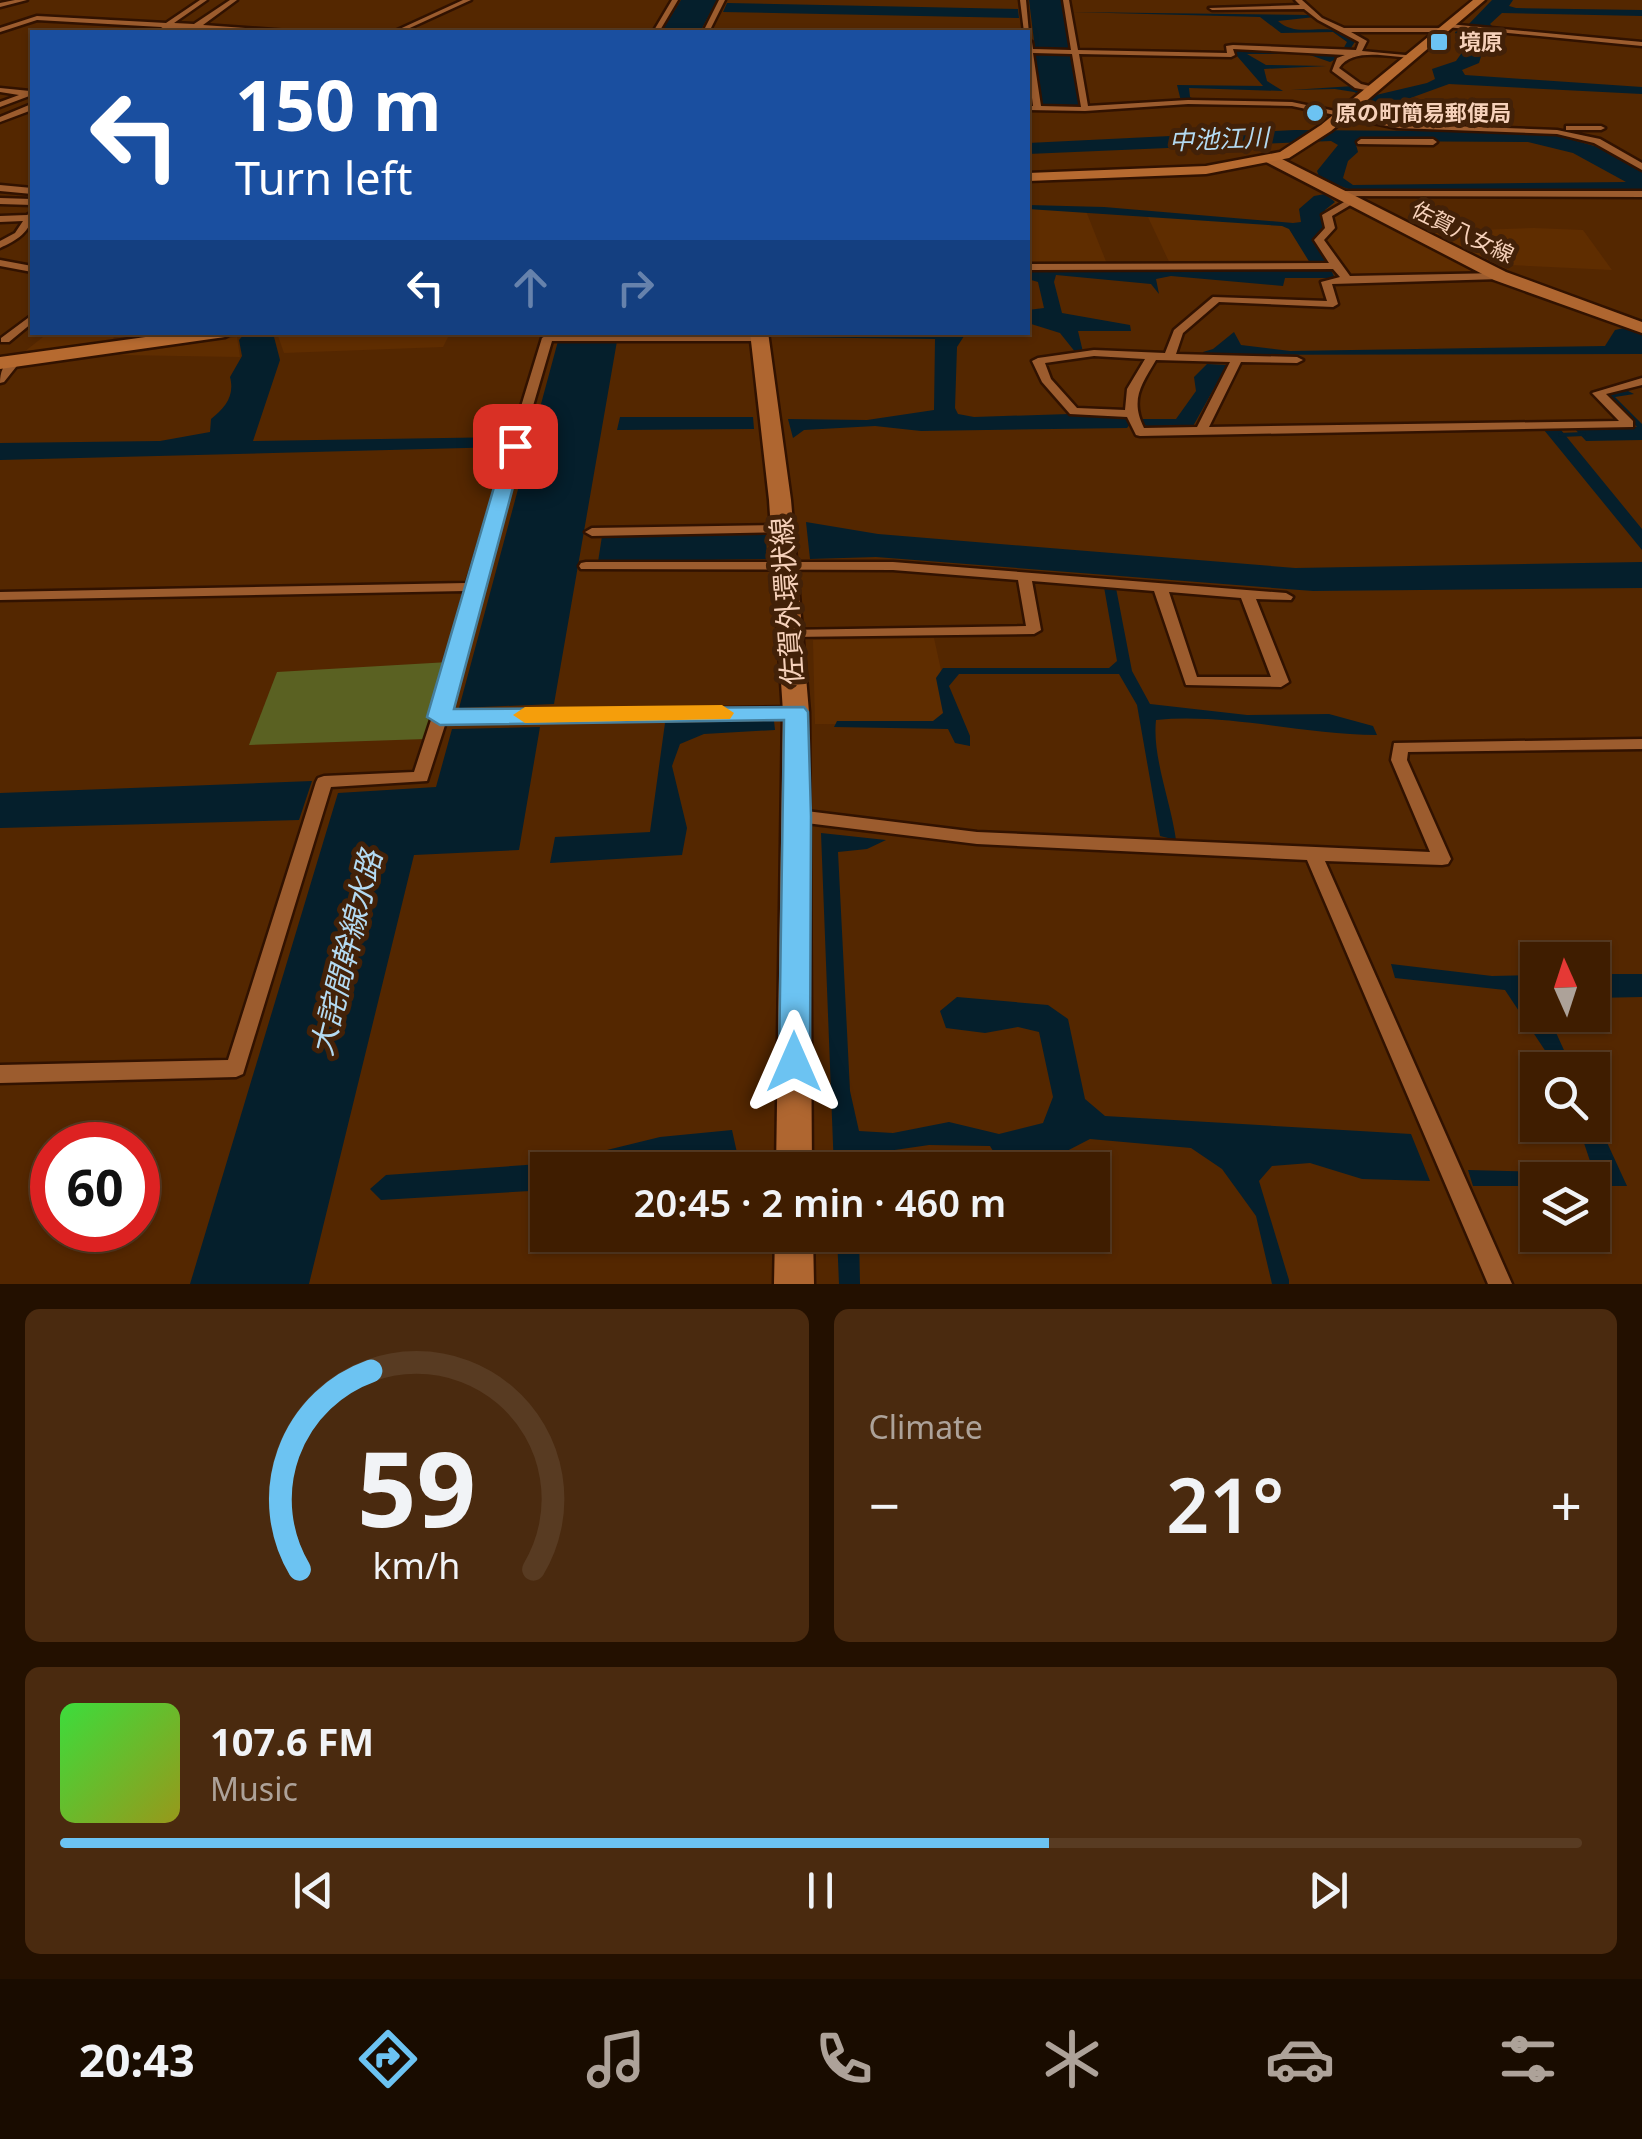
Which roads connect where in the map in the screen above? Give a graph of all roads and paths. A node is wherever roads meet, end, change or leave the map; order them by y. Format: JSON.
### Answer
{"nodes":[{"id":1,"x":24,"y":0,"type":"edge"},
{"id":2,"x":204,"y":0,"type":"edge"},
{"id":3,"x":234,"y":0,"type":"edge"},
{"id":4,"x":468,"y":0,"type":"edge"},
{"id":5,"x":675,"y":0,"type":"edge"},
{"id":6,"x":1024,"y":0,"type":"edge"},
{"id":7,"x":1066,"y":0,"type":"edge"},
{"id":8,"x":1480,"y":0,"type":"edge"},
{"id":9,"x":1301,"y":4,"type":"edge"},
{"id":10,"x":0,"y":5,"type":"edge"},
{"id":11,"x":719,"y":5,"type":"edge"},
{"id":12,"x":1212,"y":8,"type":"dead end"},
{"id":13,"x":0,"y":27,"type":"edge"},
{"id":14,"x":168,"y":27,"type":"junction"},
{"id":15,"x":1450,"y":28,"type":"junction"},
{"id":16,"x":191,"y":29,"type":"edge"},
{"id":17,"x":161,"y":30,"type":"edge"},
{"id":18,"x":227,"y":30,"type":"edge"},
{"id":19,"x":400,"y":30,"type":"edge"},
{"id":20,"x":657,"y":30,"type":"edge"},
{"id":21,"x":707,"y":30,"type":"edge"},
{"id":22,"x":1027,"y":30,"type":"edge"},
{"id":23,"x":1346,"y":30,"type":"junction"},
{"id":24,"x":1642,"y":44,"type":"edge"},
{"id":25,"x":1354,"y":51,"type":"junction"},
{"id":26,"x":1077,"y":52,"type":"junction"},
{"id":27,"x":1030,"y":54,"type":"edge"},
{"id":28,"x":1412,"y":56,"type":"junction"},
{"id":29,"x":1030,"y":71,"type":"edge"},
{"id":30,"x":0,"y":90,"type":"edge"},
{"id":31,"x":30,"y":93,"type":"edge"},
{"id":32,"x":1367,"y":93,"type":"junction"},
{"id":33,"x":30,"y":94,"type":"edge"},
{"id":34,"x":0,"y":105,"type":"edge"},
{"id":35,"x":1034,"y":106,"type":"edge"},
{"id":36,"x":30,"y":108,"type":"edge"},
{"id":37,"x":1084,"y":110,"type":"junction"},
{"id":38,"x":1342,"y":114,"type":"junction"},
{"id":39,"x":0,"y":120,"type":"edge"},
{"id":40,"x":1419,"y":128,"type":"junction"},
{"id":41,"x":1530,"y":128,"type":"junction"},
{"id":42,"x":1601,"y":128,"type":"dead end"},
{"id":43,"x":1360,"y":142,"type":"dead end"},
{"id":44,"x":1271,"y":159,"type":"junction"},
{"id":45,"x":1642,"y":167,"type":"edge"},
{"id":46,"x":1030,"y":178,"type":"edge"},
{"id":47,"x":0,"y":188,"type":"edge"},
{"id":48,"x":30,"y":190,"type":"edge"},
{"id":49,"x":1642,"y":194,"type":"edge"},
{"id":50,"x":1344,"y":197,"type":"junction"},
{"id":51,"x":0,"y":201,"type":"edge"},
{"id":52,"x":30,"y":202,"type":"edge"},
{"id":53,"x":0,"y":218,"type":"edge"},
{"id":54,"x":27,"y":220,"type":"edge"},
{"id":55,"x":0,"y":245,"type":"edge"},
{"id":56,"x":0,"y":263,"type":"edge"},
{"id":57,"x":1326,"y":266,"type":"junction"},
{"id":58,"x":1030,"y":267,"type":"edge"},
{"id":59,"x":30,"y":269,"type":"edge"},
{"id":60,"x":1500,"y":276,"type":"junction"},
{"id":61,"x":1347,"y":280,"type":"junction"},
{"id":62,"x":10,"y":318,"type":"dead end"},
{"id":63,"x":30,"y":318,"type":"edge"},
{"id":64,"x":30,"y":320,"type":"edge"},
{"id":65,"x":1642,"y":328,"type":"edge"},
{"id":66,"x":189,"y":335,"type":"edge"},
{"id":67,"x":576,"y":335,"type":"edge"},
{"id":68,"x":760,"y":335,"type":"edge"},
{"id":69,"x":5,"y":340,"type":"dead end"},
{"id":70,"x":117,"y":341,"type":"edge"},
{"id":71,"x":1153,"y":356,"type":"junction"},
{"id":72,"x":1170,"y":356,"type":"junction"},
{"id":73,"x":1298,"y":360,"type":"dead end"},
{"id":74,"x":1236,"y":361,"type":"junction"},
{"id":75,"x":7,"y":363,"type":"edge"},
{"id":76,"x":0,"y":380,"type":"edge"},
{"id":77,"x":1642,"y":381,"type":"edge"},
{"id":78,"x":1131,"y":414,"type":"junction"},
{"id":79,"x":1201,"y":431,"type":"junction"},
{"id":80,"x":592,"y":532,"type":"dead end"},
{"id":81,"x":783,"y":547,"type":"junction"},
{"id":82,"x":586,"y":566,"type":"dead end"},
{"id":83,"x":1024,"y":576,"type":"junction"},
{"id":84,"x":473,"y":587,"type":"junction"},
{"id":85,"x":1160,"y":587,"type":"junction"},
{"id":86,"x":1247,"y":594,"type":"junction"},
{"id":87,"x":0,"y":596,"type":"edge"},
{"id":88,"x":1286,"y":597,"type":"dead end"},
{"id":89,"x":790,"y":632,"type":"junction"},
{"id":90,"x":796,"y":712,"type":"junction"},
{"id":91,"x":440,"y":717,"type":"junction"},
{"id":92,"x":1642,"y":744,"type":"edge"},
{"id":93,"x":798,"y":816,"type":"junction"},
{"id":94,"x":1313,"y":854,"type":"junction"},
{"id":95,"x":0,"y":1074,"type":"edge"},
{"id":96,"x":794,"y":1152,"type":"edge"},
{"id":97,"x":794,"y":1252,"type":"edge"},
{"id":98,"x":794,"y":1284,"type":"edge"},
{"id":99,"x":1500,"y":1284,"type":"edge"}],
"edges":[{"from":1,"to":10,"type":"street"},
{"from":2,"to":14,"type":"street"},
{"from":3,"to":16,"type":"street"},
{"from":4,"to":19,"type":"street"},
{"from":5,"to":20,"type":"street"},
{"from":6,"to":22,"type":"street"},
{"from":7,"to":26,"type":"street"},
{"from":8,"to":15,"type":"highway"},
{"from":9,"to":12,"type":"street"},
{"from":9,"to":23,"type":"street"},
{"from":11,"to":21,"type":"street"},
{"from":13,"to":14,"type":"street"},
{"from":14,"to":16,"type":"street"},
{"from":14,"to":17,"type":"street"},
{"from":15,"to":23,"type":"street"},
{"from":15,"to":24,"type":"street"},
{"from":15,"to":28,"type":"highway"},
{"from":16,"to":18,"type":"street"},
{"from":23,"to":25,"type":"street"},
{"from":25,"to":26,"type":"street"},
{"from":25,"to":28,"type":"street"},
{"from":25,"to":32,"type":"street"},
{"from":26,"to":27,"type":"street"},
{"from":26,"to":37,"type":"street"},
{"from":28,"to":32,"type":"highway"},
{"from":29,"to":35,"type":"street"},
{"from":30,"to":31,"type":"street"},
{"from":32,"to":38,"type":"highway"},
{"from":33,"to":34,"type":"street"},
{"from":35,"to":37,"type":"street"},
{"from":36,"to":39,"type":"street"},
{"from":37,"to":38,"type":"street"},
{"from":38,"to":40,"type":"street"},
{"from":38,"to":44,"type":"highway"},
{"from":40,"to":41,"type":"street"},
{"from":40,"to":43,"type":"street"},
{"from":41,"to":42,"type":"street"},
{"from":41,"to":45,"type":"street"},
{"from":44,"to":46,"type":"highway"},
{"from":44,"to":50,"type":"main road","name":"佐賀八女線"},
{"from":47,"to":48,"type":"street"},
{"from":49,"to":50,"type":"street"},
{"from":50,"to":57,"type":"street"},
{"from":50,"to":60,"type":"main road","name":"佐賀八女線"},
{"from":51,"to":52,"type":"street"},
{"from":53,"to":54,"type":"street"},
{"from":54,"to":55,"type":"street"},
{"from":56,"to":59,"type":"street"},
{"from":57,"to":58,"type":"street"},
{"from":57,"to":61,"type":"street"},
{"from":60,"to":61,"type":"street"},
{"from":60,"to":65,"type":"main road","name":"佐賀八女線"},
{"from":61,"to":72,"type":"street"},
{"from":62,"to":63,"type":"street"},
{"from":64,"to":69,"type":"street"},
{"from":66,"to":70,"type":"highway"},
{"from":67,"to":84,"type":"street"},
{"from":68,"to":81,"type":"main road","name":"佐賀外環状線"},
{"from":70,"to":75,"type":"highway"},
{"from":71,"to":72,"type":"street"},
{"from":71,"to":78,"type":"street"},
{"from":71,"to":78,"type":"street"},
{"from":72,"to":74,"type":"street"},
{"from":73,"to":74,"type":"street"},
{"from":74,"to":79,"type":"street"},
{"from":75,"to":76,"type":"street"},
{"from":77,"to":79,"type":"street"},
{"from":78,"to":79,"type":"street"},
{"from":80,"to":81,"type":"street"},
{"from":81,"to":82,"type":"street"},
{"from":81,"to":83,"type":"street"},
{"from":81,"to":89,"type":"main road","name":"佐賀外環状線"},
{"from":83,"to":85,"type":"street"},
{"from":83,"to":89,"type":"street"},
{"from":84,"to":87,"type":"street"},
{"from":84,"to":91,"type":"street"},
{"from":85,"to":86,"type":"street"},
{"from":85,"to":86,"type":"street"},
{"from":86,"to":88,"type":"street"},
{"from":89,"to":90,"type":"main road","name":"佐賀外環状線"},
{"from":90,"to":91,"type":"street"},
{"from":90,"to":93,"type":"main road","name":"佐賀外環状線"},
{"from":91,"to":95,"type":"street"},
{"from":92,"to":94,"type":"street"},
{"from":93,"to":94,"type":"street"},
{"from":93,"to":96,"type":"main road","name":"佐賀外環状線"},
{"from":94,"to":99,"type":"street"},
{"from":97,"to":98,"type":"main road"}]}
